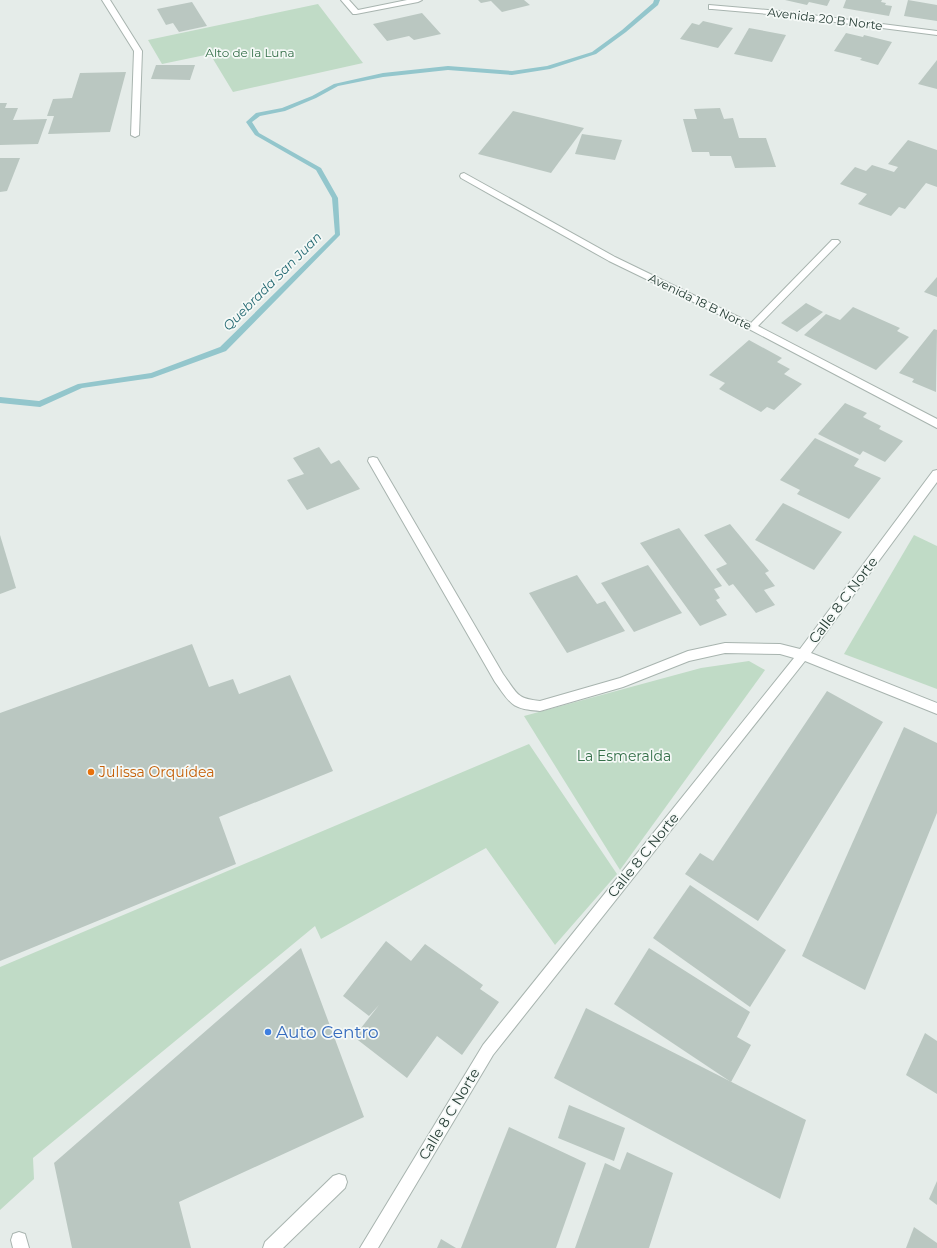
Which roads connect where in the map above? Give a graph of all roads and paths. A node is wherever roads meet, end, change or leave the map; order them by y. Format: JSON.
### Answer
{"nodes":[{"id":1,"x":106,"y":0,"type":"edge"},
{"id":2,"x":345,"y":0,"type":"edge"},
{"id":3,"x":418,"y":0,"type":"edge"},
{"id":4,"x":712,"y":7,"type":"dead end"},
{"id":5,"x":937,"y":33,"type":"edge"},
{"id":6,"x":135,"y":135,"type":"dead end"},
{"id":7,"x":464,"y":176,"type":"dead end"},
{"id":8,"x":835,"y":242,"type":"dead end"},
{"id":9,"x":752,"y":327,"type":"junction"},
{"id":10,"x":937,"y":424,"type":"edge"},
{"id":11,"x":373,"y":461,"type":"dead end"},
{"id":12,"x":937,"y":474,"type":"edge"},
{"id":13,"x":803,"y":655,"type":"junction"},
{"id":14,"x":937,"y":709,"type":"edge"},
{"id":15,"x":339,"y":1182,"type":"dead end"},
{"id":16,"x":277,"y":1245,"type":"edge"},
{"id":17,"x":368,"y":1248,"type":"edge"}],
"edges":[{"from":1,"to":6,"type":"street"},
{"from":2,"to":3,"type":"street"},
{"from":4,"to":5,"type":"street","name":"Avenida 20 B Norte"},
{"from":7,"to":9,"type":"street","name":"Avenida 18 B Norte"},
{"from":8,"to":9,"type":"street"},
{"from":9,"to":10,"type":"street","name":"Avenida 18 B Norte"},
{"from":11,"to":13,"type":"street"},
{"from":12,"to":13,"type":"street","name":"Calle 8 C Norte"},
{"from":13,"to":14,"type":"street"},
{"from":13,"to":17,"type":"street","name":"Calle 8 C Norte"},
{"from":15,"to":16,"type":"street"}]}
